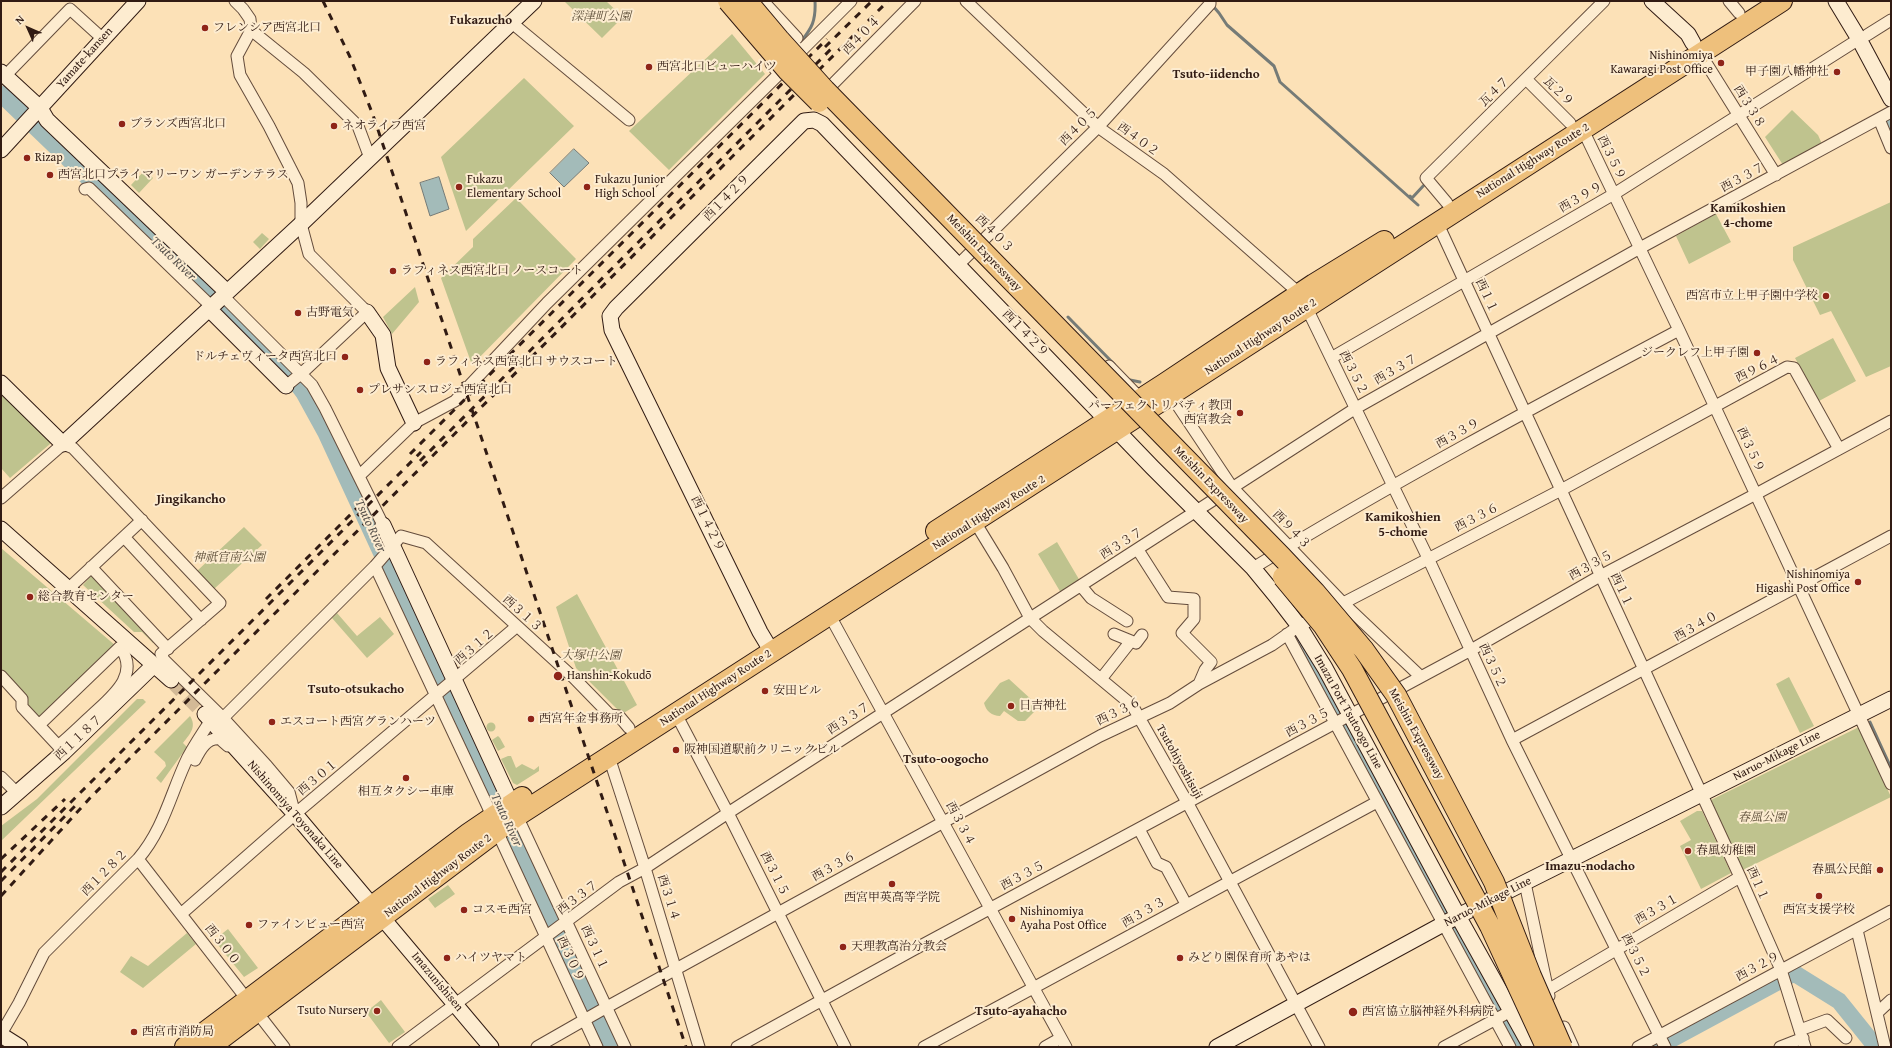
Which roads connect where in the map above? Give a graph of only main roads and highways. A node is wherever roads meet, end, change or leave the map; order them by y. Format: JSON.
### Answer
{"nodes":[{"id":1,"x":728,"y":1,"type":"edge"},
{"id":2,"x":747,"y":1,"type":"edge"},
{"id":3,"x":1757,"y":1,"type":"edge"},
{"id":4,"x":1782,"y":1,"type":"edge"},
{"id":5,"x":1734,"y":7,"type":"edge"},
{"id":6,"x":1694,"y":44,"type":"junction"},
{"id":7,"x":1576,"y":126,"type":"junction"},
{"id":8,"x":1303,"y":301,"type":"junction"},
{"id":9,"x":1168,"y":390,"type":"junction"},
{"id":10,"x":1112,"y":425,"type":"junction"},
{"id":11,"x":768,"y":646,"type":"junction"},
{"id":12,"x":504,"y":817,"type":"junction"},
{"id":13,"x":252,"y":1005,"type":"junction"},
{"id":14,"x":185,"y":1047,"type":"edge"},
{"id":15,"x":210,"y":1047,"type":"edge"},
{"id":16,"x":1546,"y":1047,"type":"edge"},
{"id":17,"x":1562,"y":1047,"type":"edge"}],
"edges":[{"from":1,"to":16,"type":"highway","name":"Meishin Expressway","bridge":true},
{"from":2,"to":17,"type":"highway","name":"Meishin Expressway","bridge":true},
{"from":3,"to":5,"type":"highway","name":"National Highway Route 2"},
{"from":4,"to":6,"type":"highway","name":"National Highway Route 2"},
{"from":5,"to":6,"type":"highway","name":"National Highway Route 2"},
{"from":6,"to":7,"type":"highway","name":"National Highway Route 2"},
{"from":7,"to":8,"type":"highway","name":"National Highway Route 2"},
{"from":7,"to":8,"type":"highway","name":"National Highway Route 2"},
{"from":8,"to":9,"type":"highway","name":"National Highway Route 2"},
{"from":9,"to":10,"type":"highway","name":"National Highway Route 2"},
{"from":9,"to":10,"type":"highway","name":"National Highway Route 2"},
{"from":10,"to":11,"type":"highway","name":"National Highway Route 2"},
{"from":10,"to":11,"type":"highway","name":"National Highway Route 2"},
{"from":11,"to":12,"type":"highway","name":"National Highway Route 2"},
{"from":11,"to":12,"type":"highway","name":"National Highway Route 2"},
{"from":12,"to":13,"type":"highway","name":"National Highway Route 2"},
{"from":13,"to":14,"type":"highway","name":"National Highway Route 2"},
{"from":13,"to":15,"type":"highway","name":"National Highway Route 2"}]}
